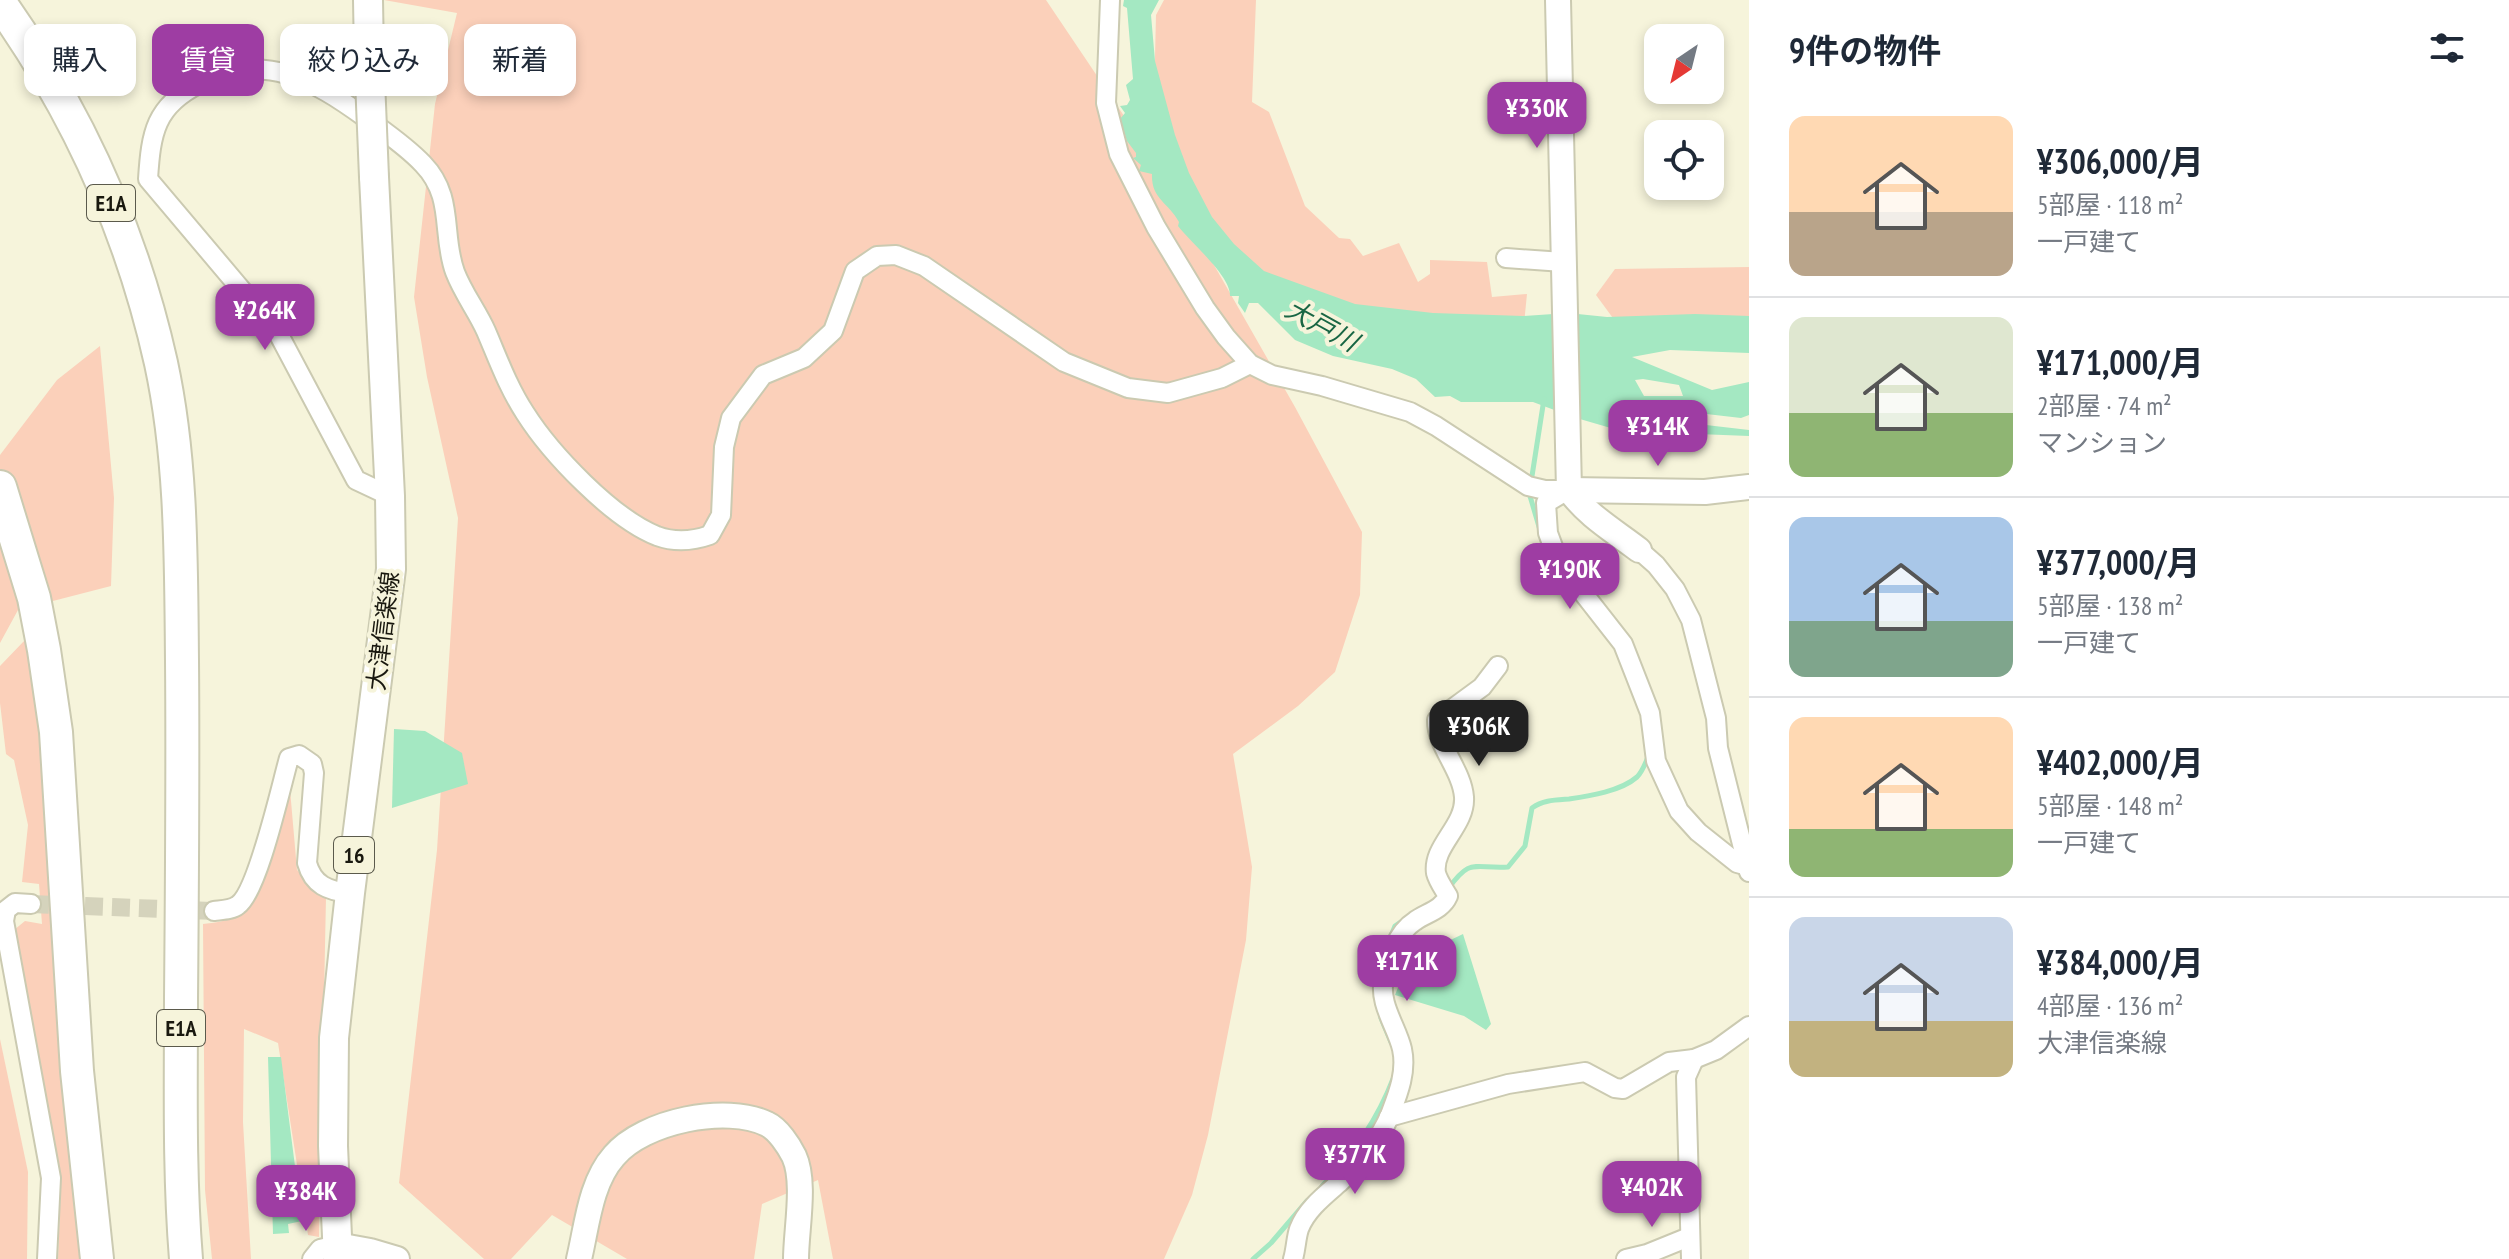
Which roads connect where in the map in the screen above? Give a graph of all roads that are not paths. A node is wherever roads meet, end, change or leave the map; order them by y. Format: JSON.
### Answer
{"nodes":[{"id":1,"x":368,"y":0,"type":"edge"},
{"id":2,"x":1110,"y":0,"type":"edge"},
{"id":3,"x":1558,"y":0,"type":"edge"},
{"id":4,"x":0,"y":3,"type":"edge"},
{"id":5,"x":1506,"y":258,"type":"dead end"},
{"id":6,"x":1563,"y":262,"type":"junction"},
{"id":7,"x":1250,"y":364,"type":"junction"},
{"id":8,"x":0,"y":487,"type":"edge"},
{"id":9,"x":1749,"y":487,"type":"edge"},
{"id":10,"x":1569,"y":490,"type":"junction"},
{"id":11,"x":390,"y":496,"type":"junction"},
{"id":12,"x":1639,"y":550,"type":"joint"},
{"id":13,"x":1498,"y":666,"type":"dead end"},
{"id":14,"x":1748,"y":869,"type":"edge"},
{"id":15,"x":350,"y":893,"type":"junction"},
{"id":16,"x":31,"y":904,"type":"tunnel mouth"},
{"id":17,"x":214,"y":911,"type":"tunnel mouth"},
{"id":18,"x":1749,"y":1026,"type":"edge"},
{"id":19,"x":1694,"y":1059,"type":"junction"},
{"id":20,"x":1389,"y":1117,"type":"junction"},
{"id":21,"x":1689,"y":1237,"type":"junction"},
{"id":22,"x":338,"y":1252,"type":"edge"},
{"id":23,"x":47,"y":1259,"type":"edge"},
{"id":24,"x":97,"y":1259,"type":"edge"},
{"id":25,"x":186,"y":1259,"type":"edge"},
{"id":26,"x":312,"y":1259,"type":"edge"},
{"id":27,"x":397,"y":1259,"type":"edge"},
{"id":28,"x":579,"y":1259,"type":"edge"},
{"id":29,"x":796,"y":1259,"type":"edge"},
{"id":30,"x":1293,"y":1259,"type":"edge"},
{"id":31,"x":1626,"y":1259,"type":"edge"},
{"id":32,"x":1691,"y":1259,"type":"edge"}],
"edges":[{"from":1,"to":11,"type":"main road","name":"大津信楽線","number":"16","bridge":true},
{"from":2,"to":7,"type":"street"},
{"from":3,"to":6,"type":"street"},
{"from":4,"to":25,"type":"highway","number":"E1A"},
{"from":5,"to":6,"type":"street"},
{"from":6,"to":10,"type":"street"},
{"from":7,"to":10,"type":"street"},
{"from":7,"to":11,"type":"street"},
{"from":8,"to":24,"type":"highway"},
{"from":9,"to":10,"type":"street"},
{"from":10,"to":12,"type":"street"},
{"from":10,"to":14,"type":"street"},
{"from":11,"to":15,"type":"main road","name":"大津信楽線","number":"16"},
{"from":12,"to":14,"type":"street"},
{"from":13,"to":20,"type":"street"},
{"from":15,"to":17,"type":"street"},
{"from":15,"to":22,"type":"main road","name":"大津信楽線","number":"16"},
{"from":16,"to":23,"type":"street"},
{"from":18,"to":19,"type":"street"},
{"from":19,"to":20,"type":"street"},
{"from":19,"to":21,"type":"street"},
{"from":20,"to":30,"type":"street"},
{"from":21,"to":31,"type":"street"},
{"from":21,"to":32,"type":"street"},
{"from":22,"to":26,"type":"street"},
{"from":22,"to":27,"type":"street"},
{"from":28,"to":29,"type":"street"}]}
